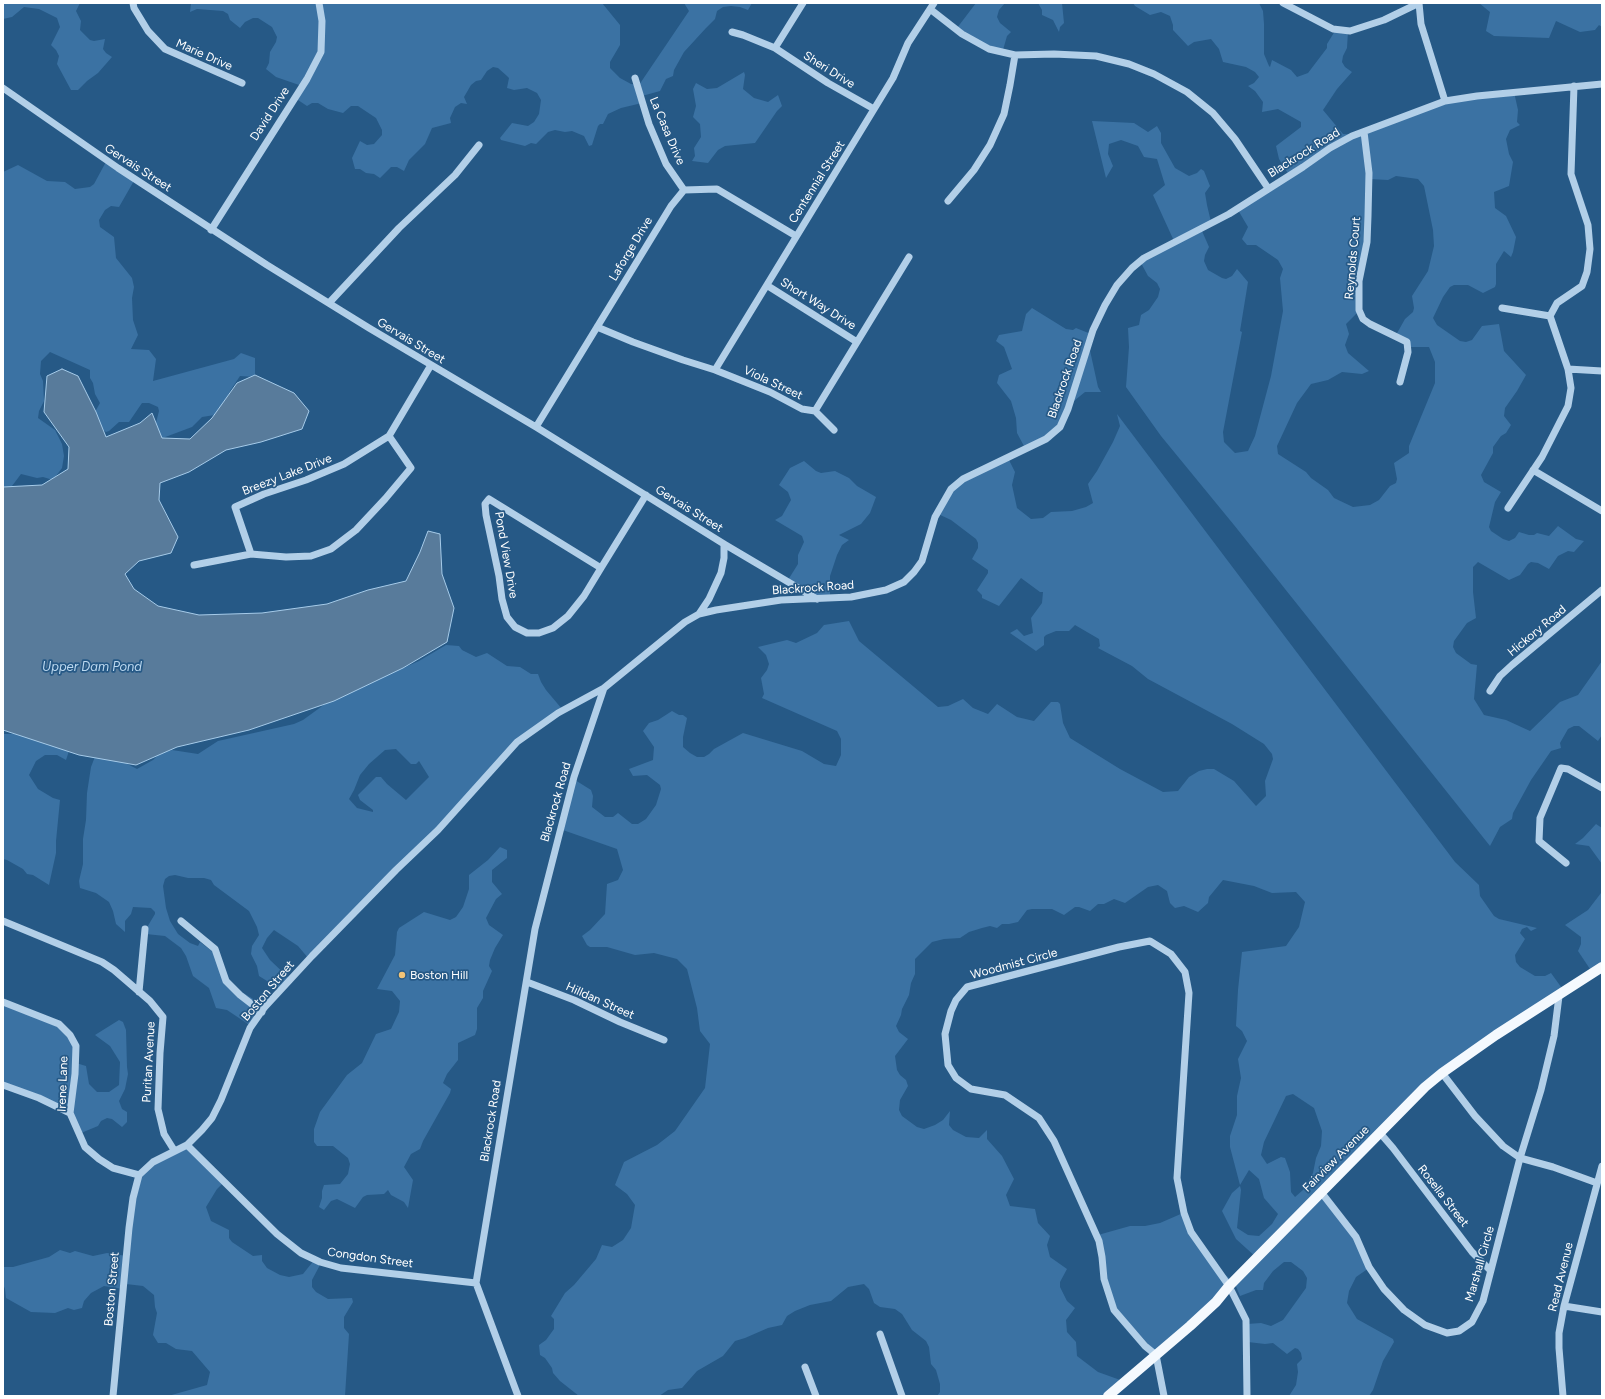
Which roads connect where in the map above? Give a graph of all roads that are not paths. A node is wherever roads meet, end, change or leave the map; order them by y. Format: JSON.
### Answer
{"nodes":[{"id":1,"x":133,"y":3,"type":"edge"},
{"id":2,"x":319,"y":3,"type":"edge"},
{"id":3,"x":803,"y":3,"type":"edge"},
{"id":4,"x":1283,"y":3,"type":"edge"},
{"id":5,"x":1419,"y":3,"type":"edge"},
{"id":6,"x":932,"y":6,"type":"edge"},
{"id":7,"x":732,"y":32,"type":"dead end"},
{"id":8,"x":774,"y":48,"type":"junction"},
{"id":9,"x":1015,"y":55,"type":"junction"},
{"id":10,"x":635,"y":78,"type":"dead end"},
{"id":11,"x":242,"y":83,"type":"dead end"},
{"id":12,"x":1602,"y":84,"type":"edge"},
{"id":13,"x":1574,"y":86,"type":"junction"},
{"id":14,"x":3,"y":88,"type":"edge"},
{"id":15,"x":1445,"y":101,"type":"junction"},
{"id":16,"x":874,"y":109,"type":"junction"},
{"id":17,"x":1364,"y":132,"type":"junction"},
{"id":18,"x":479,"y":146,"type":"dead end"},
{"id":19,"x":1268,"y":188,"type":"junction"},
{"id":20,"x":684,"y":190,"type":"junction"},
{"id":21,"x":948,"y":201,"type":"dead end"},
{"id":22,"x":211,"y":230,"type":"junction"},
{"id":23,"x":796,"y":236,"type":"junction"},
{"id":24,"x":909,"y":257,"type":"dead end"},
{"id":25,"x":768,"y":286,"type":"junction"},
{"id":26,"x":329,"y":303,"type":"junction"},
{"id":27,"x":1502,"y":308,"type":"dead end"},
{"id":28,"x":1550,"y":316,"type":"junction"},
{"id":29,"x":597,"y":326,"type":"junction"},
{"id":30,"x":857,"y":342,"type":"junction"},
{"id":31,"x":431,"y":365,"type":"junction"},
{"id":32,"x":1568,"y":369,"type":"junction"},
{"id":33,"x":716,"y":370,"type":"junction"},
{"id":34,"x":1602,"y":371,"type":"edge"},
{"id":35,"x":1400,"y":382,"type":"dead end"},
{"id":36,"x":816,"y":411,"type":"junction"},
{"id":37,"x":536,"y":427,"type":"junction"},
{"id":38,"x":834,"y":430,"type":"dead end"},
{"id":39,"x":389,"y":436,"type":"junction"},
{"id":40,"x":1533,"y":470,"type":"junction"},
{"id":41,"x":646,"y":495,"type":"junction"},
{"id":42,"x":1508,"y":508,"type":"dead end"},
{"id":43,"x":1602,"y":512,"type":"edge"},
{"id":44,"x":724,"y":544,"type":"junction"},
{"id":45,"x":251,"y":554,"type":"junction"},
{"id":46,"x":194,"y":565,"type":"dead end"},
{"id":47,"x":601,"y":568,"type":"junction"},
{"id":48,"x":1602,"y":590,"type":"edge"},
{"id":49,"x":817,"y":599,"type":"junction"},
{"id":50,"x":699,"y":614,"type":"junction"},
{"id":51,"x":604,"y":688,"type":"junction"},
{"id":52,"x":1490,"y":691,"type":"dead end"},
{"id":53,"x":1602,"y":788,"type":"edge"},
{"id":54,"x":1566,"y":863,"type":"dead end"},
{"id":55,"x":3,"y":921,"type":"edge"},
{"id":56,"x":181,"y":921,"type":"dead end"},
{"id":57,"x":145,"y":929,"type":"dead end"},
{"id":58,"x":1602,"y":967,"type":"edge"},
{"id":59,"x":526,"y":982,"type":"junction"},
{"id":60,"x":139,"y":992,"type":"junction"},
{"id":61,"x":1559,"y":996,"type":"junction"},
{"id":62,"x":3,"y":1002,"type":"edge"},
{"id":63,"x":262,"y":1012,"type":"junction"},
{"id":64,"x":664,"y":1040,"type":"dead end"},
{"id":65,"x":1442,"y":1072,"type":"junction"},
{"id":66,"x":3,"y":1085,"type":"edge"},
{"id":67,"x":70,"y":1113,"type":"junction"},
{"id":68,"x":1380,"y":1133,"type":"junction"},
{"id":69,"x":187,"y":1145,"type":"junction"},
{"id":70,"x":174,"y":1150,"type":"junction"},
{"id":71,"x":1520,"y":1158,"type":"junction"},
{"id":72,"x":1602,"y":1166,"type":"edge"},
{"id":73,"x":139,"y":1176,"type":"junction"},
{"id":74,"x":1598,"y":1183,"type":"junction"},
{"id":75,"x":1321,"y":1192,"type":"junction"},
{"id":76,"x":1490,"y":1270,"type":"junction"},
{"id":77,"x":476,"y":1283,"type":"junction"},
{"id":78,"x":1229,"y":1286,"type":"junction"},
{"id":79,"x":1564,"y":1306,"type":"junction"},
{"id":80,"x":1602,"y":1312,"type":"edge"},
{"id":81,"x":880,"y":1334,"type":"dead end"},
{"id":82,"x":1156,"y":1355,"type":"junction"},
{"id":83,"x":805,"y":1367,"type":"dead end"},
{"id":84,"x":113,"y":1396,"type":"edge"},
{"id":85,"x":518,"y":1396,"type":"edge"},
{"id":86,"x":816,"y":1396,"type":"edge"},
{"id":87,"x":902,"y":1396,"type":"edge"},
{"id":88,"x":1108,"y":1396,"type":"edge"},
{"id":89,"x":1164,"y":1396,"type":"edge"},
{"id":90,"x":1246,"y":1396,"type":"edge"},
{"id":91,"x":1563,"y":1396,"type":"edge"}],
"edges":[{"from":1,"to":11,"type":"street","name":"Marie Drive"},
{"from":2,"to":22,"type":"street","name":"David Drive"},
{"from":3,"to":8,"type":"street"},
{"from":4,"to":5,"type":"street"},
{"from":5,"to":15,"type":"street"},
{"from":6,"to":9,"type":"street"},
{"from":6,"to":16,"type":"street","name":"Centennial Street"},
{"from":7,"to":8,"type":"street","name":"Sheri Drive"},
{"from":8,"to":16,"type":"street","name":"Sheri Drive"},
{"from":9,"to":19,"type":"street"},
{"from":9,"to":21,"type":"street"},
{"from":10,"to":20,"type":"street","name":"La Casa Drive"},
{"from":12,"to":13,"type":"street","name":"Blackrock Road"},
{"from":13,"to":15,"type":"street","name":"Blackrock Road"},
{"from":13,"to":28,"type":"street"},
{"from":14,"to":22,"type":"street","name":"Gervais Street"},
{"from":15,"to":17,"type":"street","name":"Blackrock Road"},
{"from":16,"to":23,"type":"street","name":"Centennial Street"},
{"from":17,"to":19,"type":"street","name":"Blackrock Road"},
{"from":17,"to":35,"type":"street","name":"Reynolds Court"},
{"from":18,"to":26,"type":"street"},
{"from":19,"to":49,"type":"street","name":"Blackrock Road"},
{"from":20,"to":23,"type":"street"},
{"from":20,"to":29,"type":"street","name":"Laforge Drive"},
{"from":22,"to":26,"type":"street","name":"Gervais Street"},
{"from":23,"to":25,"type":"street","name":"Centennial Street"},
{"from":24,"to":30,"type":"street"},
{"from":25,"to":30,"type":"street","name":"Short Way Drive"},
{"from":25,"to":33,"type":"street","name":"Centennial Street"},
{"from":26,"to":31,"type":"street","name":"Gervais Street"},
{"from":27,"to":28,"type":"street"},
{"from":28,"to":32,"type":"street"},
{"from":29,"to":33,"type":"street","name":"Viola Street"},
{"from":29,"to":37,"type":"street","name":"Laforge Drive"},
{"from":30,"to":36,"type":"street"},
{"from":31,"to":37,"type":"street","name":"Gervais Street"},
{"from":31,"to":39,"type":"street","name":"Breezy Lake Drive"},
{"from":32,"to":34,"type":"street"},
{"from":32,"to":40,"type":"street"},
{"from":33,"to":36,"type":"street","name":"Viola Street"},
{"from":36,"to":38,"type":"street"},
{"from":37,"to":41,"type":"street","name":"Gervais Street"},
{"from":39,"to":45,"type":"street","name":"Breezy Lake Drive"},
{"from":39,"to":45,"type":"street"},
{"from":40,"to":42,"type":"street"},
{"from":40,"to":43,"type":"street"},
{"from":41,"to":44,"type":"street","name":"Gervais Street"},
{"from":41,"to":47,"type":"street","name":"Pond View Drive"},
{"from":44,"to":49,"type":"street","name":"Gervais Street"},
{"from":44,"to":50,"type":"street"},
{"from":45,"to":46,"type":"street"},
{"from":47,"to":47,"type":"street","name":"Pond View Drive"},
{"from":48,"to":52,"type":"street","name":"Hickory Road"},
{"from":49,"to":50,"type":"street","name":"Blackrock Road"},
{"from":50,"to":51,"type":"street","name":"Blackrock Road"},
{"from":51,"to":59,"type":"street","name":"Blackrock Road"},
{"from":51,"to":63,"type":"street","name":"Boston Street"},
{"from":53,"to":54,"type":"street"},
{"from":55,"to":60,"type":"street","name":"Puritan Avenue"},
{"from":56,"to":63,"type":"street"},
{"from":57,"to":60,"type":"street"},
{"from":58,"to":61,"type":"main road","name":"Fairview Avenue"},
{"from":59,"to":64,"type":"street","name":"Hilldan Street"},
{"from":59,"to":77,"type":"street","name":"Blackrock Road"},
{"from":60,"to":70,"type":"street","name":"Puritan Avenue"},
{"from":61,"to":65,"type":"main road","name":"Fairview Avenue"},
{"from":61,"to":71,"type":"street","name":"Marshall Circle"},
{"from":62,"to":67,"type":"street","name":"Irene Lane"},
{"from":63,"to":69,"type":"street","name":"Boston Street"},
{"from":65,"to":68,"type":"main road","name":"Fairview Avenue"},
{"from":65,"to":71,"type":"street"},
{"from":66,"to":67,"type":"street"},
{"from":67,"to":73,"type":"street","name":"Irene Lane"},
{"from":68,"to":75,"type":"main road","name":"Fairview Avenue"},
{"from":68,"to":76,"type":"street","name":"Rosella Street"},
{"from":69,"to":70,"type":"street","name":"Boston Street"},
{"from":69,"to":77,"type":"street","name":"Congdon Street"},
{"from":70,"to":73,"type":"street","name":"Boston Street"},
{"from":71,"to":74,"type":"street"},
{"from":71,"to":76,"type":"street","name":"Marshall Circle"},
{"from":72,"to":74,"type":"street","name":"Read Avenue"},
{"from":73,"to":84,"type":"street","name":"Boston Street"},
{"from":74,"to":79,"type":"street","name":"Read Avenue"},
{"from":75,"to":76,"type":"street","name":"Marshall Circle"},
{"from":75,"to":78,"type":"main road","name":"Fairview Avenue"},
{"from":77,"to":85,"type":"street","name":"Blackrock Road"},
{"from":78,"to":82,"type":"main road","name":"Fairview Avenue"},
{"from":78,"to":82,"type":"street","name":"Woodmist Circle"},
{"from":78,"to":90,"type":"street","name":"Woodmist Circle"},
{"from":79,"to":80,"type":"street"},
{"from":79,"to":91,"type":"street","name":"Read Avenue"},
{"from":81,"to":87,"type":"street"},
{"from":82,"to":88,"type":"main road","name":"Fairview Avenue"},
{"from":82,"to":89,"type":"street"},
{"from":83,"to":86,"type":"street"}]}
